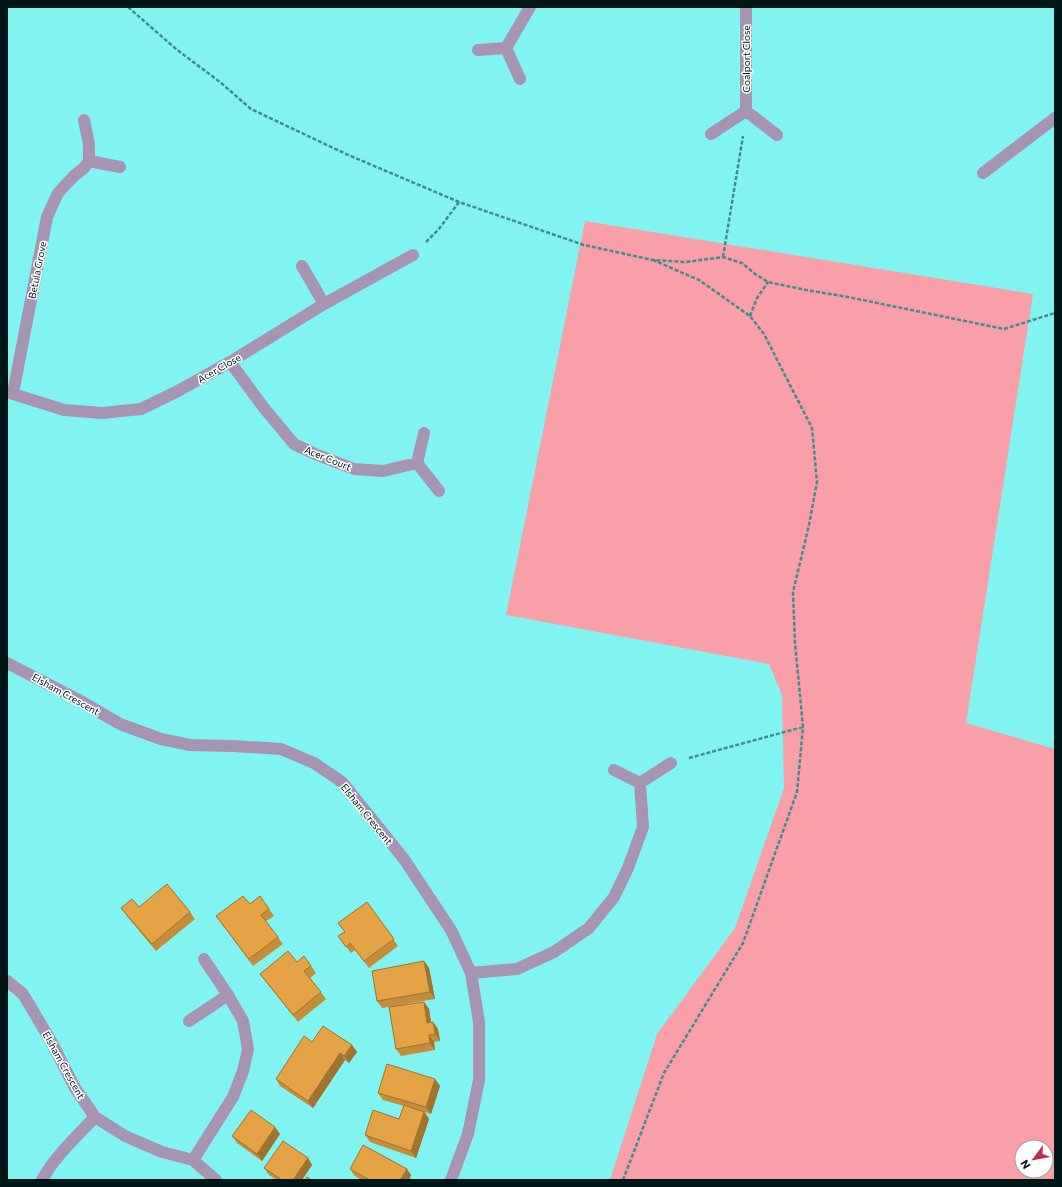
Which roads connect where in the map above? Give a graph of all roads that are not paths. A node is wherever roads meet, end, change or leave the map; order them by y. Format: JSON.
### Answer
{"nodes":[{"id":1,"x":530,"y":7,"type":"edge"},
{"id":2,"x":746,"y":7,"type":"edge"},
{"id":3,"x":506,"y":48,"type":"junction"},
{"id":4,"x":478,"y":50,"type":"dead end"},
{"id":5,"x":520,"y":79,"type":"dead end"},
{"id":6,"x":746,"y":112,"type":"junction"},
{"id":7,"x":1055,"y":118,"type":"edge"},
{"id":8,"x":84,"y":120,"type":"dead end"},
{"id":9,"x":711,"y":134,"type":"dead end"},
{"id":10,"x":777,"y":135,"type":"dead end"},
{"id":11,"x":89,"y":161,"type":"junction"},
{"id":12,"x":120,"y":167,"type":"dead end"},
{"id":13,"x":983,"y":173,"type":"dead end"},
{"id":14,"x":413,"y":255,"type":"road end"},
{"id":15,"x":302,"y":266,"type":"dead end"},
{"id":16,"x":324,"y":304,"type":"junction"},
{"id":17,"x":230,"y":362,"type":"junction"},
{"id":18,"x":10,"y":393,"type":"edge"},
{"id":19,"x":424,"y":432,"type":"dead end"},
{"id":20,"x":417,"y":463,"type":"junction"},
{"id":21,"x":440,"y":491,"type":"dead end"},
{"id":22,"x":7,"y":663,"type":"edge"},
{"id":23,"x":671,"y":763,"type":"road end"},
{"id":24,"x":614,"y":770,"type":"dead end"},
{"id":25,"x":640,"y":783,"type":"junction"},
{"id":26,"x":204,"y":959,"type":"dead end"},
{"id":27,"x":471,"y":973,"type":"junction"},
{"id":28,"x":7,"y":981,"type":"edge"},
{"id":29,"x":228,"y":995,"type":"junction"},
{"id":30,"x":190,"y":1021,"type":"dead end"},
{"id":31,"x":95,"y":1117,"type":"junction"},
{"id":32,"x":194,"y":1160,"type":"junction"},
{"id":33,"x":42,"y":1180,"type":"edge"},
{"id":34,"x":216,"y":1180,"type":"edge"},
{"id":35,"x":451,"y":1180,"type":"edge"}],
"edges":[{"from":1,"to":3,"type":"street"},
{"from":2,"to":6,"type":"street","name":"Coalport Close"},
{"from":3,"to":4,"type":"street"},
{"from":3,"to":5,"type":"street"},
{"from":6,"to":9,"type":"street"},
{"from":6,"to":10,"type":"street"},
{"from":7,"to":13,"type":"street"},
{"from":8,"to":11,"type":"street"},
{"from":11,"to":12,"type":"street"},
{"from":11,"to":18,"type":"street","name":"Betula Grove"},
{"from":14,"to":16,"type":"street","name":"Acer Close"},
{"from":15,"to":16,"type":"street"},
{"from":16,"to":17,"type":"street","name":"Acer Close"},
{"from":17,"to":18,"type":"street","name":"Acer Close"},
{"from":17,"to":20,"type":"street","name":"Acer Court"},
{"from":19,"to":20,"type":"street"},
{"from":20,"to":21,"type":"street"},
{"from":22,"to":27,"type":"street","name":"Elsham Crescent"},
{"from":23,"to":25,"type":"street"},
{"from":24,"to":25,"type":"street"},
{"from":25,"to":27,"type":"street"},
{"from":26,"to":29,"type":"street"},
{"from":27,"to":35,"type":"street","name":"Elsham Crescent"},
{"from":28,"to":31,"type":"street","name":"Elsham Crescent"},
{"from":29,"to":30,"type":"street"},
{"from":29,"to":32,"type":"street"},
{"from":31,"to":32,"type":"street","name":"Elsham Crescent"},
{"from":31,"to":33,"type":"street"},
{"from":32,"to":34,"type":"street","name":"Elsham Crescent"}]}
